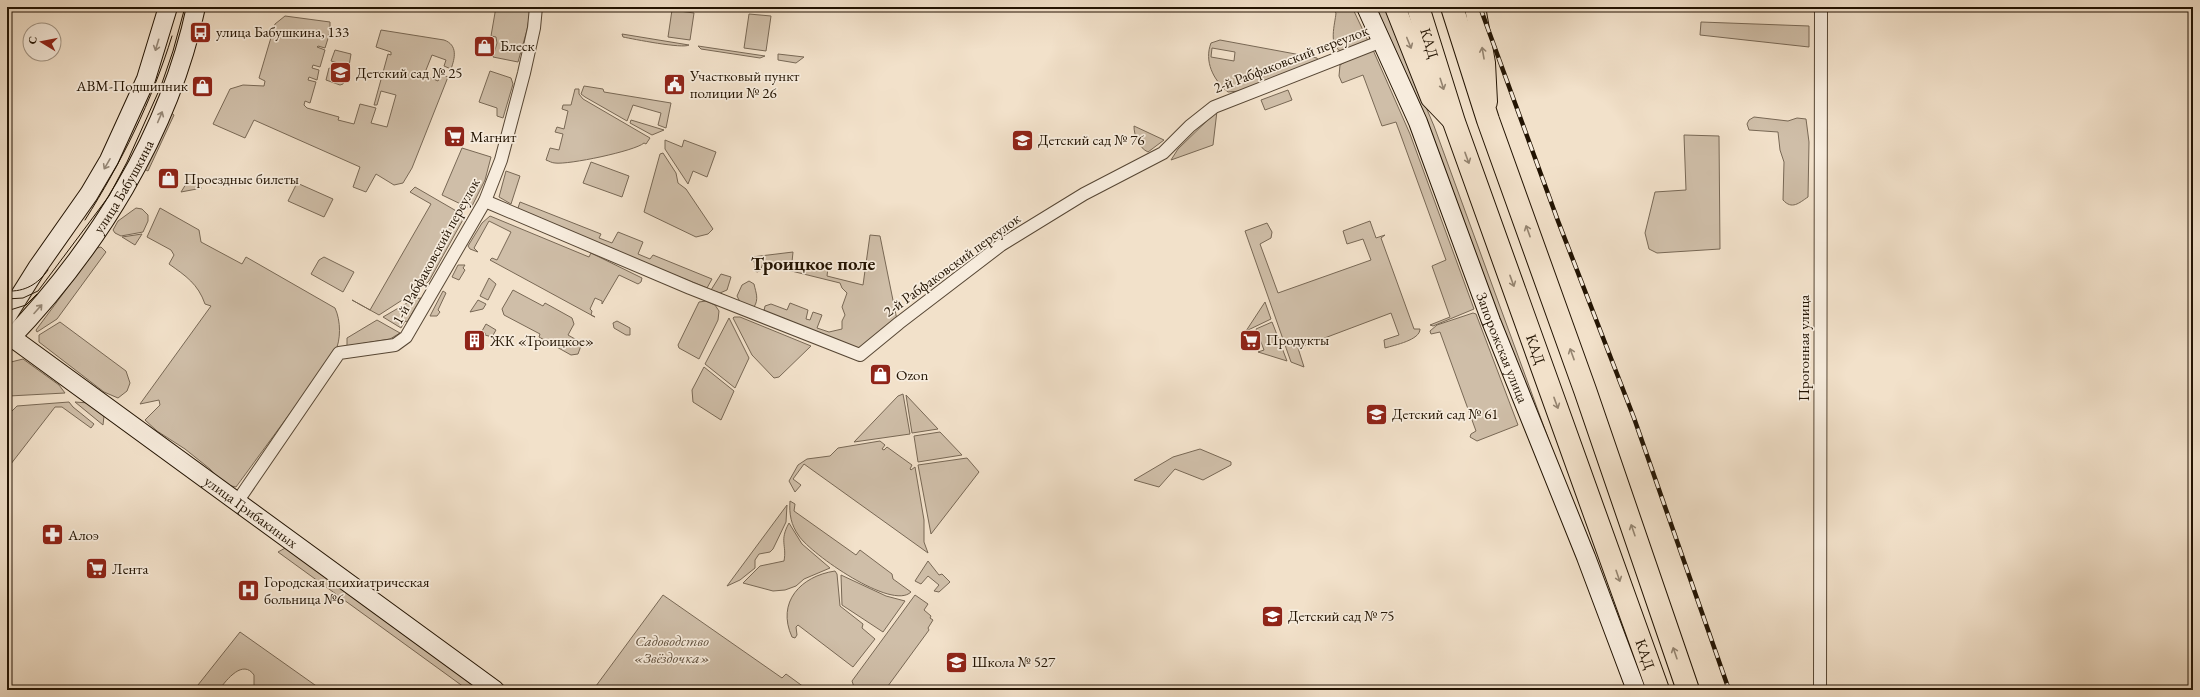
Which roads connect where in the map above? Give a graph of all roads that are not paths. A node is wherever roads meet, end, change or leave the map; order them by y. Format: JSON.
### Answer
{"nodes":[{"id":1,"x":168,"y":7,"type":"edge"},
{"id":2,"x":196,"y":7,"type":"edge"},
{"id":3,"x":536,"y":7,"type":"edge"},
{"id":4,"x":1366,"y":7,"type":"edge"},
{"id":5,"x":1395,"y":7,"type":"edge"},
{"id":6,"x":1418,"y":7,"type":"edge"},
{"id":7,"x":1452,"y":7,"type":"edge"},
{"id":8,"x":1475,"y":7,"type":"edge"},
{"id":9,"x":1821,"y":7,"type":"edge"},
{"id":10,"x":1382,"y":41,"type":"junction"},
{"id":11,"x":1488,"y":120,"type":"junction"},
{"id":12,"x":1454,"y":122,"type":"junction"},
{"id":13,"x":485,"y":201,"type":"junction"},
{"id":14,"x":7,"y":316,"type":"edge"},
{"id":15,"x":9,"y":338,"type":"edge"},
{"id":16,"x":237,"y":502,"type":"junction"},
{"id":17,"x":495,"y":690,"type":"edge"},
{"id":18,"x":1636,"y":690,"type":"edge"},
{"id":19,"x":1658,"y":690,"type":"edge"},
{"id":20,"x":1688,"y":690,"type":"edge"},
{"id":21,"x":1820,"y":690,"type":"edge"}],
"edges":[{"from":1,"to":14,"type":"street","name":"улица Бабушкина","one_way":true},
{"from":15,"to":2,"type":"street","name":"улица Бабушкина","one_way":true},
{"from":3,"to":13,"type":"street","name":"1-й Рабфаковский переулок"},
{"from":4,"to":10,"type":"street","name":"Запорожская улица"},
{"from":5,"to":12,"type":"main road","one_way":true},
{"from":6,"to":12,"type":"highway","name":"КАД","one_way":true},
{"from":7,"to":11,"type":"highway","name":"КАД"},
{"from":11,"to":8,"type":"main road","one_way":true},
{"from":9,"to":21,"type":"street","name":"Прогонная улица"},
{"from":10,"to":13,"type":"street","name":"2-й Рабфаковский переулок"},
{"from":10,"to":18,"type":"street","name":"Запорожская улица"},
{"from":20,"to":11,"type":"highway","name":"КАД","one_way":true},
{"from":12,"to":19,"type":"highway","name":"КАД","one_way":true},
{"from":13,"to":16,"type":"street","name":"1-й Рабфаковский переулок"},
{"from":15,"to":16,"type":"street","name":"улица Грибакиных"},
{"from":16,"to":17,"type":"street","name":"улица Грибакиных"}]}
